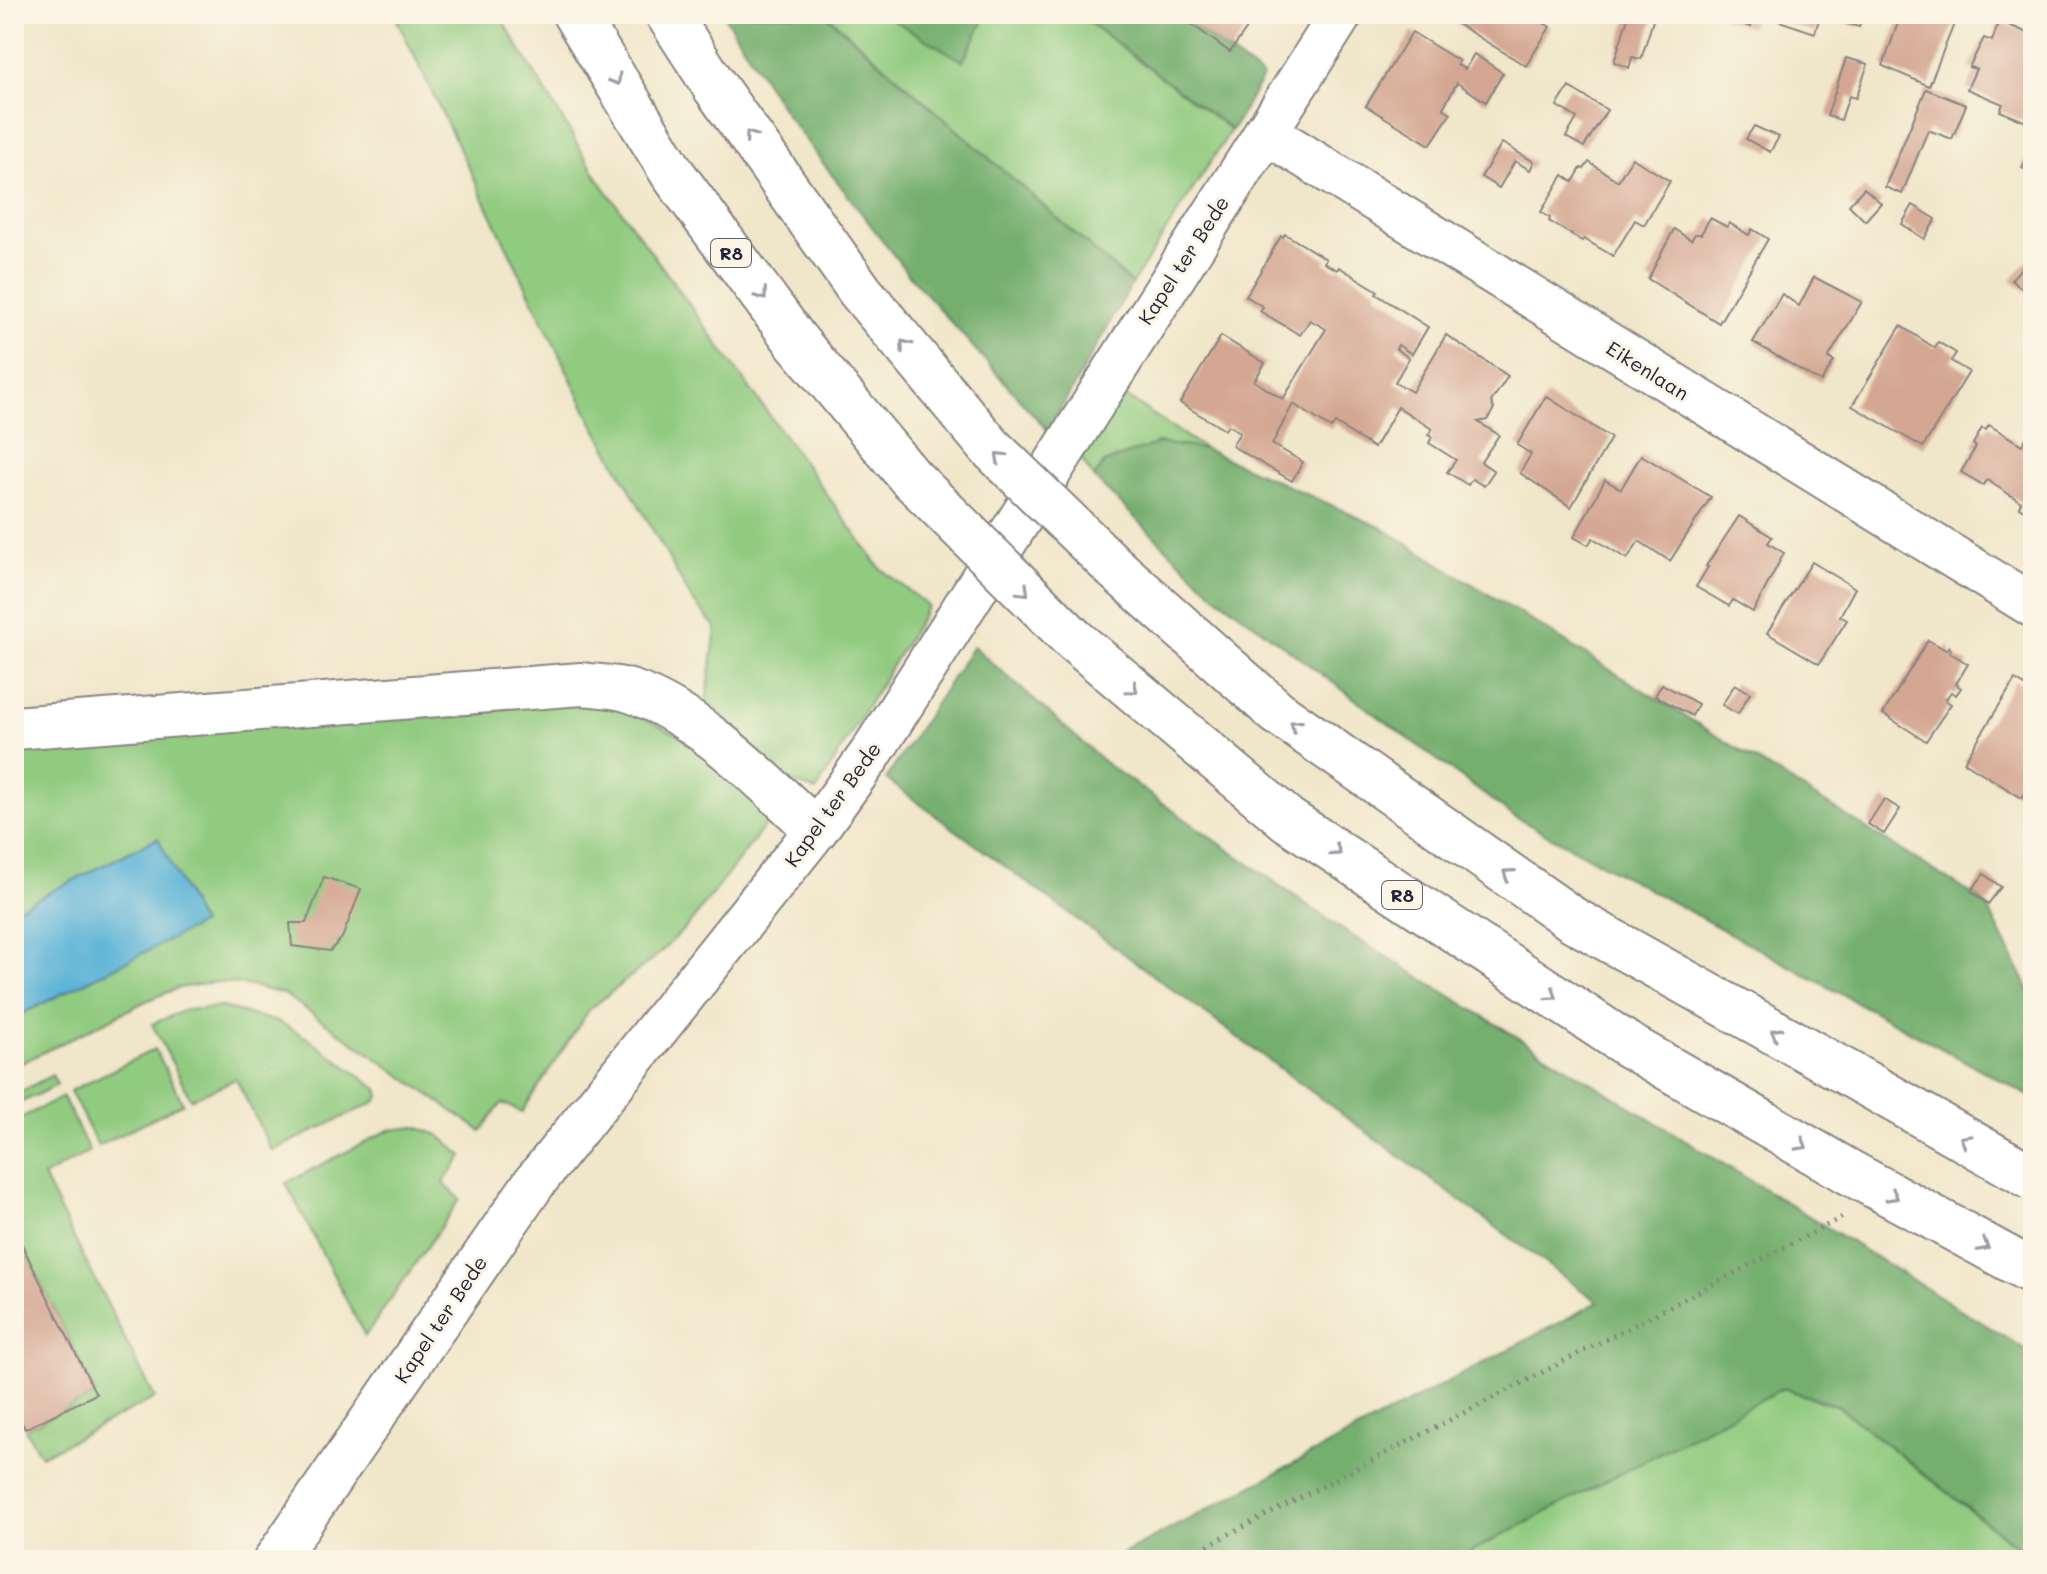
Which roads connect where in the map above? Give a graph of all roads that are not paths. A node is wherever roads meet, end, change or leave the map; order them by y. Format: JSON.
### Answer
{"nodes":[{"id":1,"x":575,"y":14,"type":"edge"},
{"id":2,"x":668,"y":14,"type":"edge"},
{"id":3,"x":1341,"y":14,"type":"edge"},
{"id":4,"x":1265,"y":132,"type":"junction"},
{"id":5,"x":2033,"y":606,"type":"edge"},
{"id":6,"x":14,"y":728,"type":"edge"},
{"id":7,"x":816,"y":830,"type":"junction"},
{"id":8,"x":2033,"y":1178,"type":"edge"},
{"id":9,"x":2033,"y":1272,"type":"edge"},
{"id":10,"x":275,"y":1560,"type":"edge"}],
"edges":[{"from":1,"to":9,"type":"highway","number":"R8","one_way":true,"bridge":true},
{"from":8,"to":2,"type":"highway","one_way":true,"bridge":true},
{"from":3,"to":4,"type":"street","name":"Kapel ter Bede"},
{"from":4,"to":5,"type":"street","name":"Eikenlaan"},
{"from":4,"to":7,"type":"street","name":"Kapel ter Bede"},
{"from":6,"to":7,"type":"street"},
{"from":7,"to":10,"type":"street","name":"Kapel ter Bede"}]}
